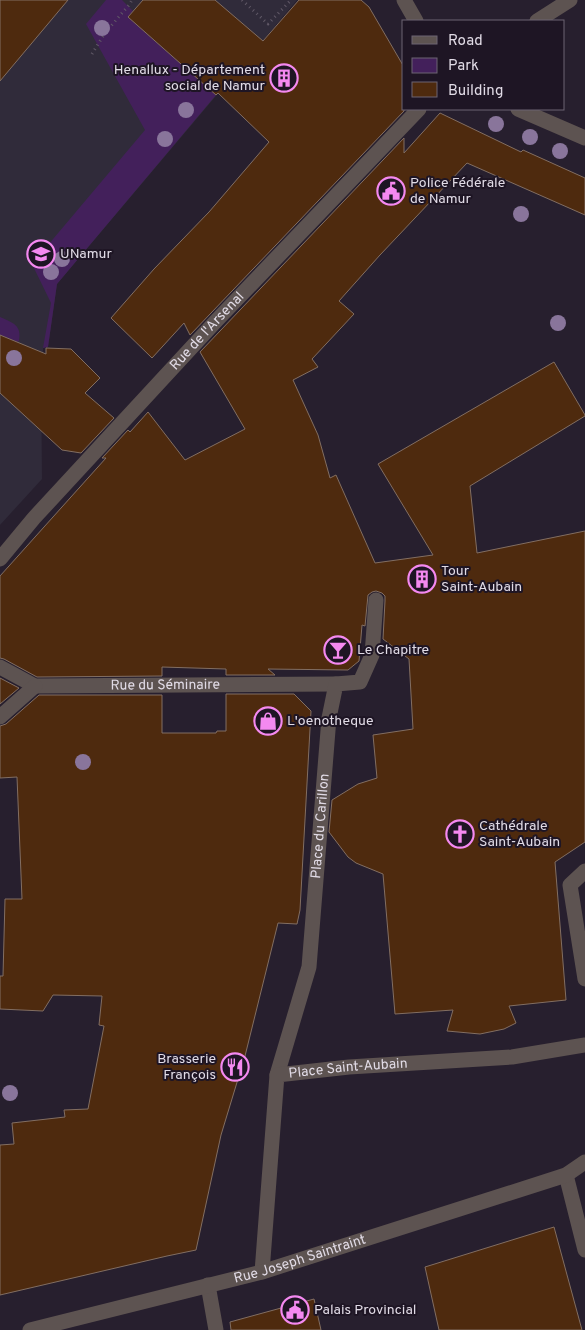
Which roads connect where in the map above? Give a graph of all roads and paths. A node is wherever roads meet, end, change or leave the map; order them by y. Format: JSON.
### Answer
{"nodes":[{"id":1,"x":132,"y":0,"type":"edge"},
{"id":2,"x":242,"y":0,"type":"edge"},
{"id":3,"x":291,"y":0,"type":"edge"},
{"id":4,"x":404,"y":0,"type":"edge"},
{"id":5,"x":570,"y":0,"type":"edge"},
{"id":6,"x":415,"y":20,"type":"edge"},
{"id":7,"x":539,"y":20,"type":"edge"},
{"id":8,"x":92,"y":54,"type":"dead end"},
{"id":9,"x":418,"y":110,"type":"edge"},
{"id":10,"x":520,"y":110,"type":"edge"},
{"id":11,"x":585,"y":138,"type":"edge"},
{"id":12,"x":0,"y":559,"type":"edge"},
{"id":13,"x":376,"y":600,"type":"dead end"},
{"id":14,"x":0,"y":667,"type":"edge"},
{"id":15,"x":336,"y":684,"type":"junction"},
{"id":16,"x":35,"y":686,"type":"junction"},
{"id":17,"x":0,"y":717,"type":"edge"},
{"id":18,"x":585,"y":871,"type":"edge"},
{"id":19,"x":585,"y":979,"type":"edge"},
{"id":20,"x":585,"y":1045,"type":"edge"},
{"id":21,"x":277,"y":1075,"type":"junction"},
{"id":22,"x":585,"y":1162,"type":"edge"},
{"id":23,"x":566,"y":1175,"type":"junction"},
{"id":24,"x":585,"y":1250,"type":"edge"},
{"id":25,"x":262,"y":1272,"type":"junction"},
{"id":26,"x":208,"y":1285,"type":"junction"},
{"id":27,"x":30,"y":1330,"type":"edge"},
{"id":28,"x":216,"y":1330,"type":"edge"}],
"edges":[{"from":1,"to":8,"type":"path"},
{"from":2,"to":3,"type":"path"},
{"from":4,"to":6,"type":"street"},
{"from":5,"to":7,"type":"street"},
{"from":9,"to":12,"type":"street","name":"Rue de l'Arsenal"},
{"from":10,"to":11,"type":"street"},
{"from":13,"to":15,"type":"street"},
{"from":14,"to":16,"type":"street","name":"Rue du Séminaire"},
{"from":15,"to":16,"type":"street","name":"Rue du Séminaire"},
{"from":15,"to":21,"type":"street","name":"Place du Carillon"},
{"from":16,"to":17,"type":"street"},
{"from":18,"to":19,"type":"street"},
{"from":20,"to":21,"type":"street","name":"Place Saint-Aubain"},
{"from":21,"to":25,"type":"street","name":"Place Saint-Aubain"},
{"from":22,"to":23,"type":"street","name":"Rue Joseph Saintraint"},
{"from":23,"to":24,"type":"street"},
{"from":23,"to":25,"type":"street","name":"Rue Joseph Saintraint"},
{"from":25,"to":26,"type":"street","name":"Rue Joseph Saintraint"},
{"from":26,"to":27,"type":"street","name":"Rue Joseph Saintraint"},
{"from":26,"to":28,"type":"street"}]}
